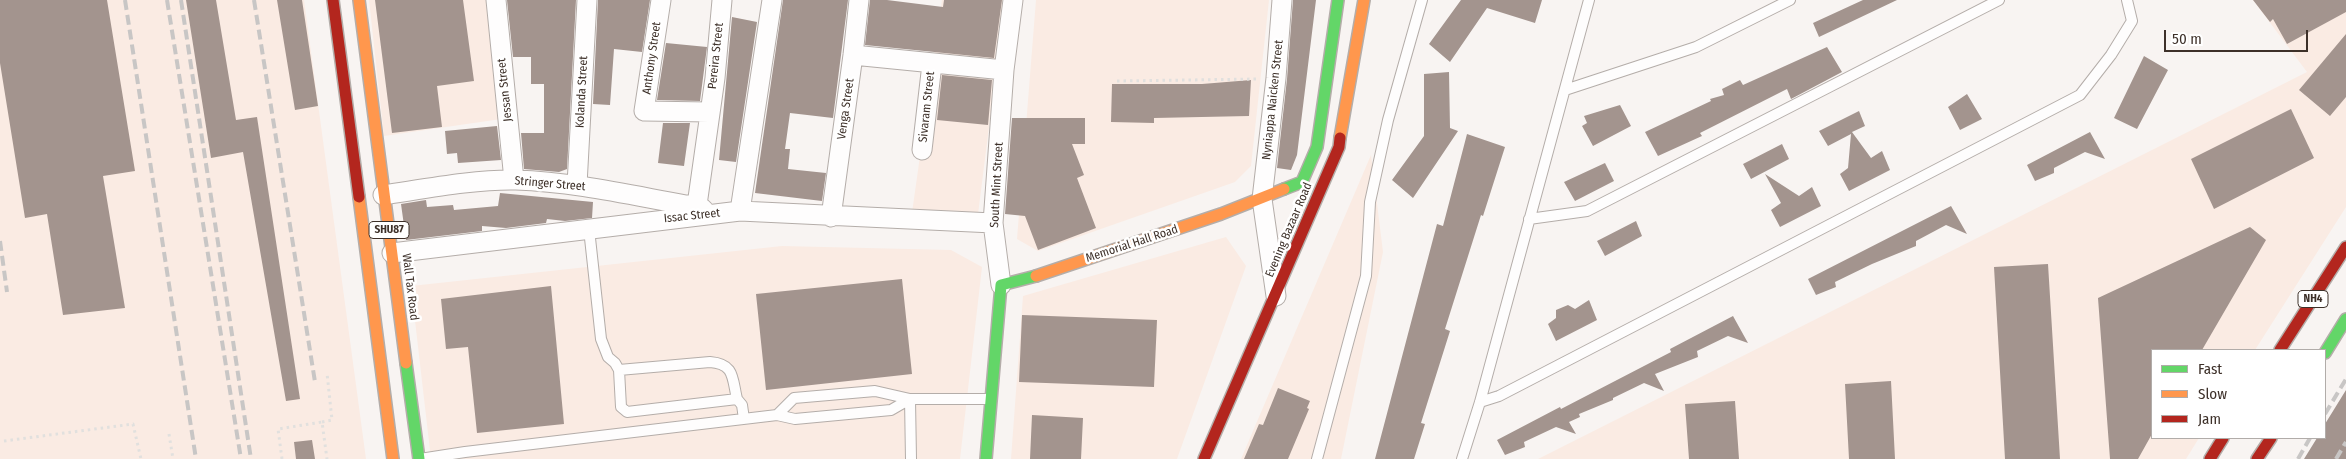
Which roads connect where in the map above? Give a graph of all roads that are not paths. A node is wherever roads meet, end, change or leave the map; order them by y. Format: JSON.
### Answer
{"nodes":[{"id":1,"x":333,"y":0,"type":"edge"},
{"id":2,"x":359,"y":0,"type":"edge"},
{"id":3,"x":496,"y":0,"type":"edge"},
{"id":4,"x":588,"y":0,"type":"edge"},
{"id":5,"x":661,"y":0,"type":"edge"},
{"id":6,"x":722,"y":0,"type":"edge"},
{"id":7,"x":772,"y":0,"type":"edge"},
{"id":8,"x":859,"y":0,"type":"edge"},
{"id":9,"x":1014,"y":0,"type":"edge"},
{"id":10,"x":1282,"y":0,"type":"edge"},
{"id":11,"x":1338,"y":0,"type":"edge"},
{"id":12,"x":1364,"y":0,"type":"edge"},
{"id":13,"x":1422,"y":0,"type":"edge"},
{"id":14,"x":1589,"y":0,"type":"edge"},
{"id":15,"x":1790,"y":0,"type":"edge"},
{"id":16,"x":1998,"y":0,"type":"edge"},
{"id":17,"x":2127,"y":0,"type":"edge"},
{"id":18,"x":853,"y":55,"type":"junction"},
{"id":19,"x":932,"y":64,"type":"junction"},
{"id":20,"x":1004,"y":70,"type":"junction"},
{"id":21,"x":1565,"y":90,"type":"junction"},
{"id":22,"x":709,"y":112,"type":"junction"},
{"id":23,"x":922,"y":150,"type":"dead end"},
{"id":24,"x":514,"y":180,"type":"junction"},
{"id":25,"x":1302,"y":182,"type":"joint"},
{"id":26,"x":577,"y":185,"type":"junction"},
{"id":27,"x":384,"y":194,"type":"junction"},
{"id":28,"x":1262,"y":199,"type":"junction"},
{"id":29,"x":705,"y":210,"type":"junction"},
{"id":30,"x":740,"y":211,"type":"junction"},
{"id":31,"x":831,"y":217,"type":"junction"},
{"id":32,"x":1530,"y":219,"type":"junction"},
{"id":33,"x":993,"y":223,"type":"junction"},
{"id":34,"x":589,"y":229,"type":"junction"},
{"id":35,"x":2346,"y":247,"type":"edge"},
{"id":36,"x":392,"y":253,"type":"junction"},
{"id":37,"x":1001,"y":285,"type":"junction"},
{"id":38,"x":1276,"y":296,"type":"junction"},
{"id":39,"x":2346,"y":320,"type":"edge"},
{"id":40,"x":2281,"y":349,"type":"edge"},
{"id":41,"x":2326,"y":351,"type":"edge"},
{"id":42,"x":619,"y":370,"type":"junction"},
{"id":43,"x":737,"y":399,"type":"junction"},
{"id":44,"x":910,"y":399,"type":"junction"},
{"id":45,"x":992,"y":399,"type":"junction"},
{"id":46,"x":1480,"y":402,"type":"junction"},
{"id":47,"x":777,"y":415,"type":"junction"},
{"id":48,"x":744,"y":419,"type":"junction"},
{"id":49,"x":2222,"y":439,"type":"edge"},
{"id":50,"x":2270,"y":439,"type":"edge"},
{"id":51,"x":462,"y":455,"type":"edge"},
{"id":52,"x":393,"y":459,"type":"edge"},
{"id":53,"x":420,"y":459,"type":"edge"},
{"id":54,"x":911,"y":459,"type":"edge"},
{"id":55,"x":986,"y":459,"type":"edge"},
{"id":56,"x":1204,"y":459,"type":"edge"},
{"id":57,"x":1317,"y":459,"type":"edge"},
{"id":58,"x":1462,"y":459,"type":"edge"},
{"id":59,"x":2210,"y":459,"type":"edge"},
{"id":60,"x":2257,"y":459,"type":"edge"}],
"edges":[{"from":1,"to":52,"type":"main road","number":"SHU87"},
{"from":2,"to":27,"type":"main road","name":"Wall Tax Road","number":"SHU87"},
{"from":3,"to":24,"type":"street","name":"Jessan Street"},
{"from":4,"to":26,"type":"street","name":"Kolanda Street"},
{"from":5,"to":22,"type":"street","name":"Anthony Street"},
{"from":6,"to":22,"type":"street","name":"Pereira Street"},
{"from":7,"to":30,"type":"street"},
{"from":8,"to":18,"type":"street","name":"Venga Street"},
{"from":9,"to":20,"type":"street","name":"South Mint Street"},
{"from":10,"to":28,"type":"street","name":"Nyniappa Naicken Street"},
{"from":11,"to":25,"type":"main road","name":"Evening Bazaar Road"},
{"from":12,"to":38,"type":"main road","name":"Evening Bazaar Road"},
{"from":13,"to":57,"type":"lane"},
{"from":14,"to":21,"type":"lane"},
{"from":15,"to":21,"type":"lane"},
{"from":16,"to":32,"type":"lane"},
{"from":17,"to":46,"type":"lane"},
{"from":18,"to":19,"type":"street"},
{"from":18,"to":31,"type":"street","name":"Venga Street"},
{"from":19,"to":20,"type":"street"},
{"from":19,"to":23,"type":"street","name":"Sivaram Street"},
{"from":20,"to":33,"type":"street","name":"South Mint Street"},
{"from":21,"to":32,"type":"lane"},
{"from":22,"to":29,"type":"street","name":"Pereira Street"},
{"from":24,"to":26,"type":"street","name":"Stringer Street"},
{"from":24,"to":27,"type":"street","name":"Stringer Street"},
{"from":25,"to":28,"type":"main road","name":"Memorial Hall Road"},
{"from":26,"to":29,"type":"street","name":"Stringer Street"},
{"from":27,"to":36,"type":"main road","name":"Wall Tax Road","number":"SHU87"},
{"from":28,"to":37,"type":"main road","name":"Memorial Hall Road"},
{"from":28,"to":38,"type":"street"},
{"from":29,"to":30,"type":"street","name":"Issac Street"},
{"from":29,"to":34,"type":"street","name":"Issac Street"},
{"from":30,"to":31,"type":"street","name":"Issac Street"},
{"from":31,"to":33,"type":"street","name":"Issac Street"},
{"from":32,"to":46,"type":"lane"},
{"from":33,"to":37,"type":"street","name":"South Mint Street"},
{"from":34,"to":36,"type":"street","name":"Issac Street"},
{"from":34,"to":42,"type":"lane"},
{"from":35,"to":40,"type":"main road","number":"NH4"},
{"from":36,"to":53,"type":"main road","name":"Wall Tax Road","number":"SHU87"},
{"from":37,"to":45,"type":"main road","name":"South Mint Street"},
{"from":38,"to":56,"type":"main road","name":"Evening Bazaar Road"},
{"from":39,"to":41,"type":"main road"},
{"from":42,"to":43,"type":"lane"},
{"from":42,"to":43,"type":"lane"},
{"from":43,"to":48,"type":"lane"},
{"from":44,"to":45,"type":"lane"},
{"from":44,"to":47,"type":"lane"},
{"from":44,"to":47,"type":"lane"},
{"from":44,"to":54,"type":"lane"},
{"from":45,"to":55,"type":"main road","name":"South Mint Street"},
{"from":46,"to":58,"type":"lane"},
{"from":47,"to":48,"type":"lane"},
{"from":48,"to":51,"type":"lane"},
{"from":49,"to":59,"type":"main road"},
{"from":50,"to":60,"type":"main road"},
{"from":51,"to":53,"type":"lane"}]}
